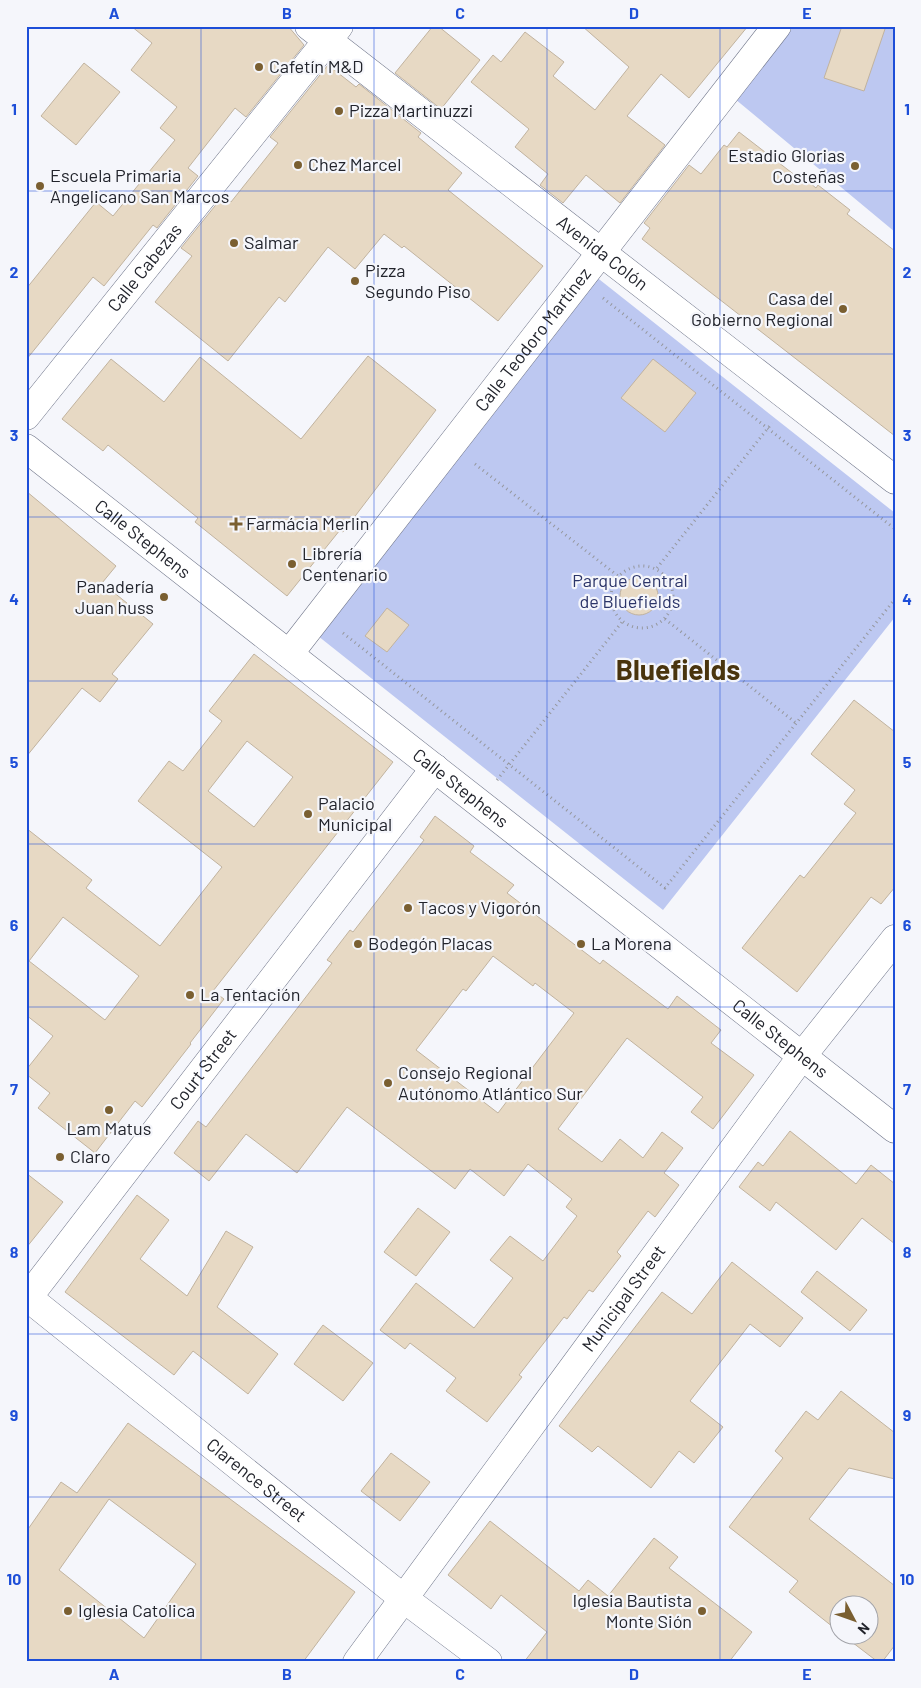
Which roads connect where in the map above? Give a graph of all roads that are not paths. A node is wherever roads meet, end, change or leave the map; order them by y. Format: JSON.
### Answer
{"nodes":[{"id":1,"x":777,"y":26,"type":"edge"},
{"id":2,"x":325,"y":31,"type":"edge"},
{"id":3,"x":603,"y":252,"type":"junction"},
{"id":4,"x":26,"y":416,"type":"edge"},
{"id":5,"x":26,"y":448,"type":"edge"},
{"id":6,"x":895,"y":480,"type":"edge"},
{"id":7,"x":290,"y":654,"type":"junction"},
{"id":8,"x":435,"y":768,"type":"junction"},
{"id":9,"x":895,"y":939,"type":"edge"},
{"id":10,"x":802,"y":1056,"type":"junction"},
{"id":11,"x":895,"y":1129,"type":"edge"},
{"id":12,"x":27,"y":1298,"type":"edge"},
{"id":13,"x":403,"y":1598,"type":"junction"},
{"id":14,"x":357,"y":1662,"type":"edge"},
{"id":15,"x":488,"y":1662,"type":"edge"}],
"edges":[{"from":1,"to":3,"type":"street","name":"Calle Teodoro Martínez"},
{"from":2,"to":3,"type":"street","name":"Avenida Colón"},
{"from":2,"to":4,"type":"street","name":"Calle Cabezas"},
{"from":3,"to":6,"type":"street","name":"Avenida Colón"},
{"from":3,"to":7,"type":"street","name":"Calle Teodoro Martínez"},
{"from":5,"to":7,"type":"street","name":"Calle Stephens"},
{"from":7,"to":8,"type":"street","name":"Calle Stephens"},
{"from":8,"to":10,"type":"street","name":"Calle Stephens"},
{"from":8,"to":12,"type":"street","name":"Court Street"},
{"from":9,"to":10,"type":"street","name":"Municipal Street"},
{"from":10,"to":11,"type":"street","name":"Calle Stephens"},
{"from":10,"to":13,"type":"street","name":"Municipal Street"},
{"from":12,"to":13,"type":"street","name":"Clarence Street"},
{"from":13,"to":14,"type":"street","name":"Municipal Street"},
{"from":13,"to":15,"type":"street","name":"Clarence Street"}]}
